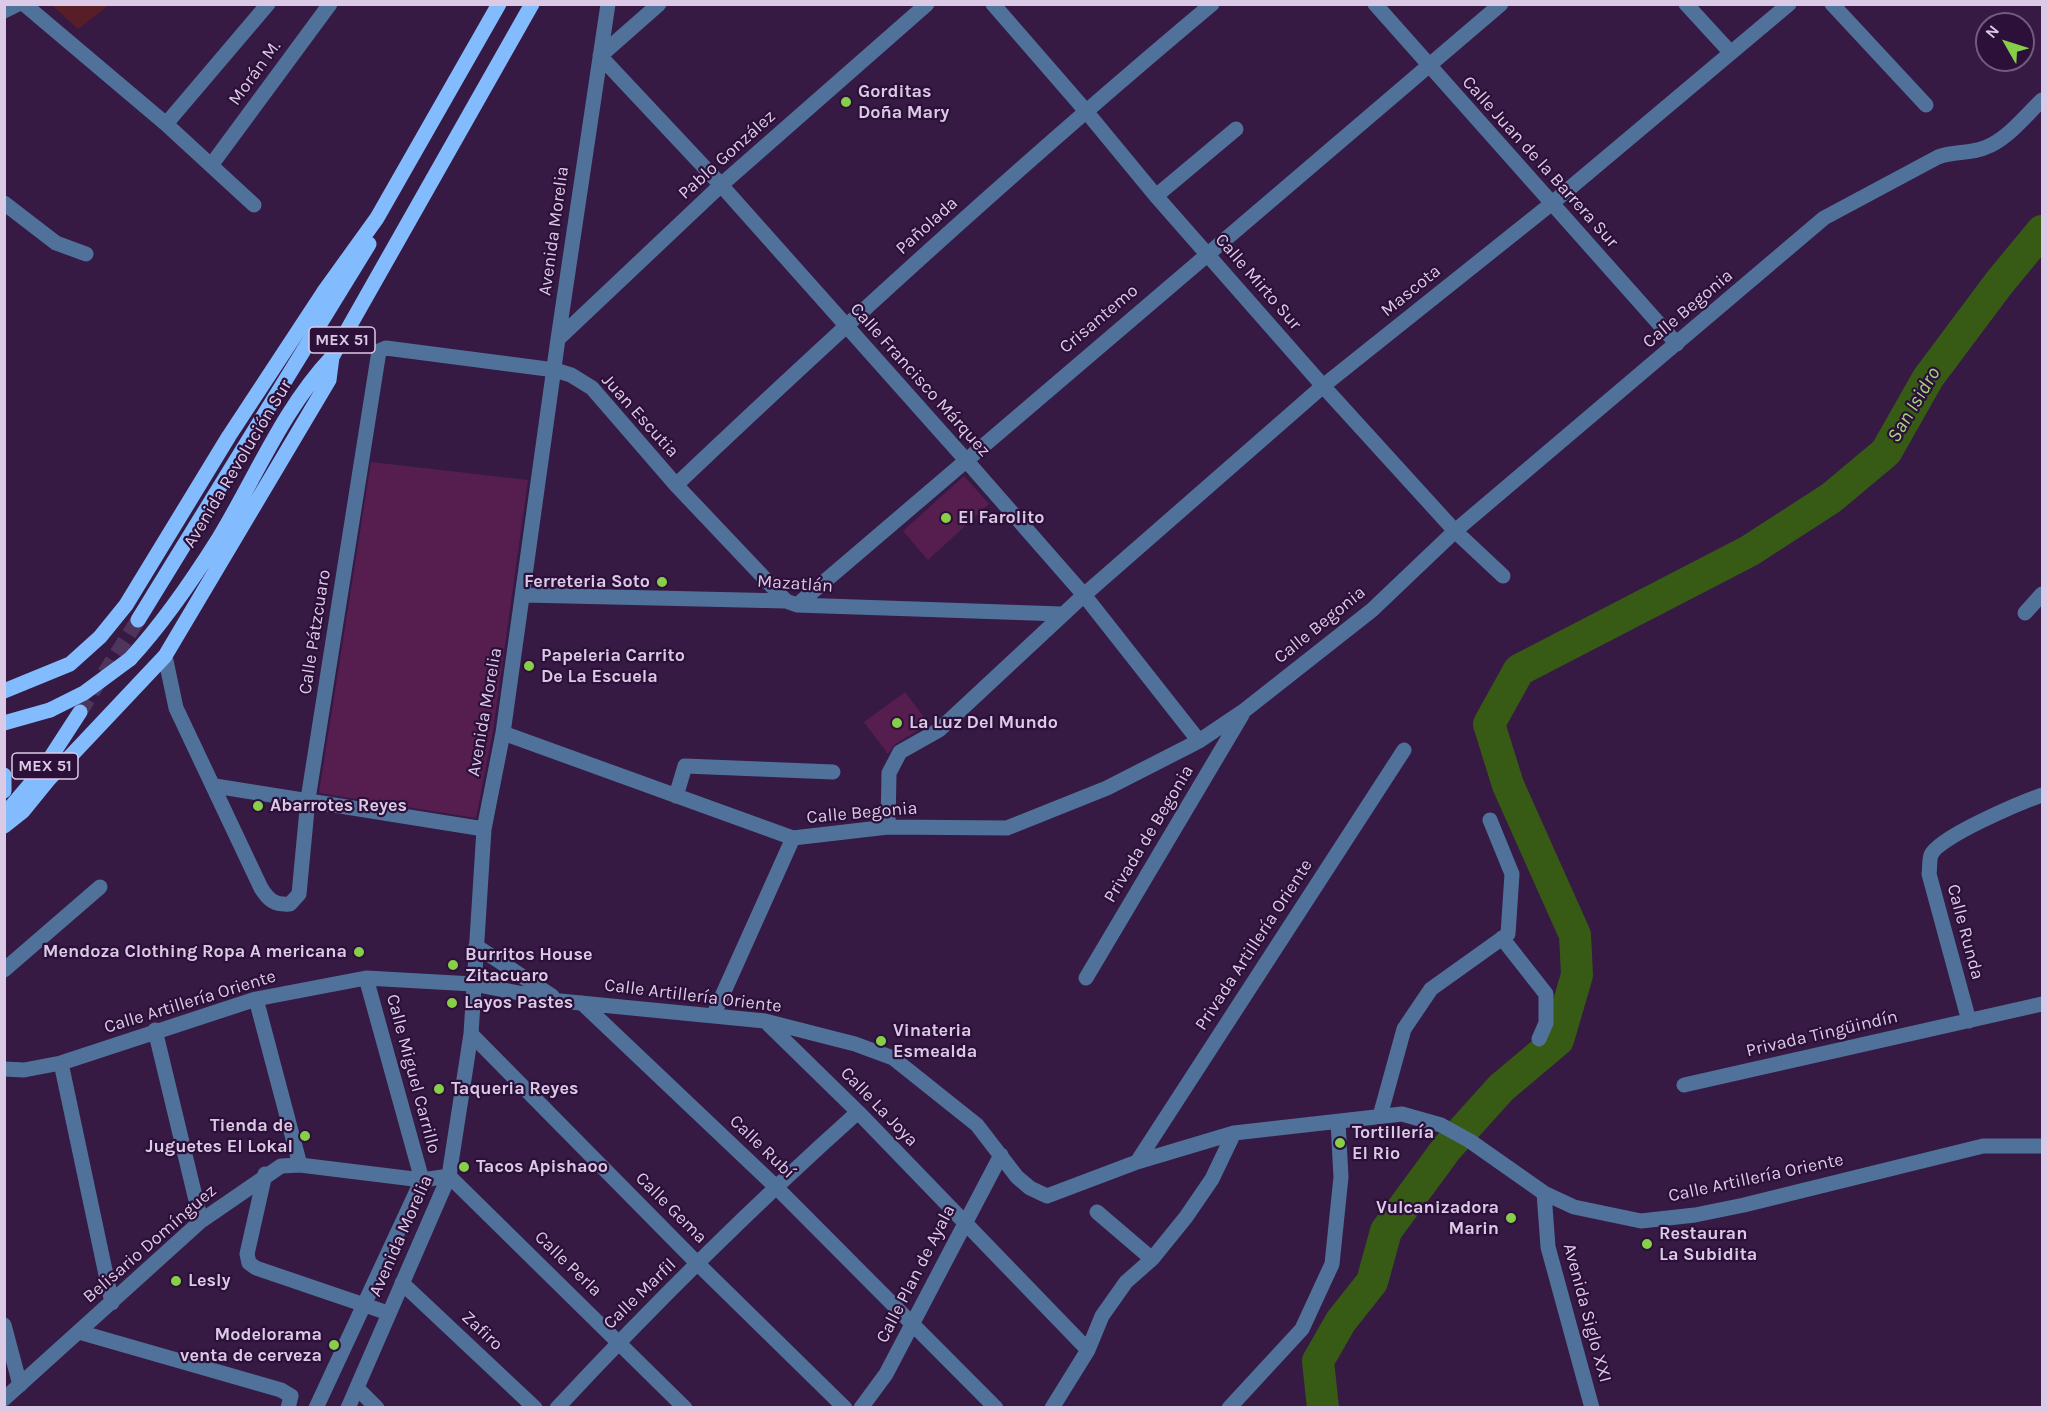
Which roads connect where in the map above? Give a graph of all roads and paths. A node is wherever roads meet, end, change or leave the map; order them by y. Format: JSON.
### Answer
{"nodes":[{"id":1,"x":18,"y":4,"type":"edge"},
{"id":2,"x":24,"y":4,"type":"edge"},
{"id":3,"x":268,"y":4,"type":"edge"},
{"id":4,"x":330,"y":4,"type":"edge"},
{"id":5,"x":499,"y":4,"type":"edge"},
{"id":6,"x":532,"y":4,"type":"edge"},
{"id":7,"x":609,"y":4,"type":"edge"},
{"id":8,"x":659,"y":4,"type":"edge"},
{"id":9,"x":927,"y":4,"type":"edge"},
{"id":10,"x":993,"y":4,"type":"edge"},
{"id":11,"x":1212,"y":4,"type":"edge"},
{"id":12,"x":1375,"y":4,"type":"edge"},
{"id":13,"x":1501,"y":4,"type":"edge"},
{"id":14,"x":1686,"y":4,"type":"edge"},
{"id":15,"x":1789,"y":4,"type":"edge"},
{"id":16,"x":1832,"y":4,"type":"edge"},
{"id":17,"x":4,"y":11,"type":"edge"},
{"id":18,"x":1731,"y":53,"type":"junction"},
{"id":19,"x":600,"y":56,"type":"junction"},
{"id":20,"x":1428,"y":65,"type":"junction"},
{"id":21,"x":2043,"y":100,"type":"edge"},
{"id":22,"x":1926,"y":105,"type":"dead end"},
{"id":23,"x":1085,"y":110,"type":"junction"},
{"id":24,"x":166,"y":124,"type":"junction"},
{"id":25,"x":1236,"y":129,"type":"dead end"},
{"id":26,"x":212,"y":164,"type":"junction"},
{"id":27,"x":721,"y":185,"type":"junction"},
{"id":28,"x":1156,"y":196,"type":"junction"},
{"id":29,"x":4,"y":203,"type":"edge"},
{"id":30,"x":1551,"y":204,"type":"junction"},
{"id":31,"x":254,"y":205,"type":"dead end"},
{"id":32,"x":377,"y":218,"type":"junction"},
{"id":33,"x":1208,"y":253,"type":"junction"},
{"id":34,"x":86,"y":254,"type":"dead end"},
{"id":35,"x":844,"y":325,"type":"junction"},
{"id":36,"x":558,"y":339,"type":"junction"},
{"id":37,"x":1677,"y":344,"type":"junction"},
{"id":38,"x":379,"y":351,"type":"joint"},
{"id":39,"x":333,"y":357,"type":"junction"},
{"id":40,"x":555,"y":370,"type":"junction"},
{"id":41,"x":1323,"y":386,"type":"junction"},
{"id":42,"x":965,"y":459,"type":"junction"},
{"id":43,"x":676,"y":485,"type":"junction"},
{"id":44,"x":1455,"y":531,"type":"junction"},
{"id":45,"x":1503,"y":576,"type":"dead end"},
{"id":46,"x":2043,"y":594,"type":"edge"},
{"id":47,"x":524,"y":595,"type":"junction"},
{"id":48,"x":1084,"y":595,"type":"junction"},
{"id":49,"x":791,"y":603,"type":"junction"},
{"id":50,"x":2025,"y":613,"type":"dead end"},
{"id":51,"x":1062,"y":615,"type":"junction"},
{"id":52,"x":138,"y":620,"type":"tunnel mouth"},
{"id":53,"x":165,"y":656,"type":"junction"},
{"id":54,"x":4,"y":691,"type":"edge"},
{"id":55,"x":1245,"y":710,"type":"junction"},
{"id":56,"x":80,"y":712,"type":"tunnel mouth"},
{"id":57,"x":4,"y":723,"type":"edge"},
{"id":58,"x":503,"y":733,"type":"junction"},
{"id":59,"x":1199,"y":741,"type":"junction"},
{"id":60,"x":1404,"y":750,"type":"dead end"},
{"id":61,"x":833,"y":772,"type":"dead end"},
{"id":62,"x":4,"y":775,"type":"edge"},
{"id":63,"x":215,"y":786,"type":"junction"},
{"id":64,"x":4,"y":791,"type":"edge"},
{"id":65,"x":2043,"y":795,"type":"edge"},
{"id":66,"x":676,"y":796,"type":"junction"},
{"id":67,"x":308,"y":799,"type":"junction"},
{"id":68,"x":4,"y":816,"type":"edge"},
{"id":69,"x":1490,"y":820,"type":"dead end"},
{"id":70,"x":4,"y":826,"type":"edge"},
{"id":71,"x":888,"y":827,"type":"junction"},
{"id":72,"x":484,"y":828,"type":"junction"},
{"id":73,"x":793,"y":838,"type":"junction"},
{"id":74,"x":100,"y":886,"type":"dead end"},
{"id":75,"x":1502,"y":938,"type":"junction"},
{"id":76,"x":476,"y":946,"type":"junction"},
{"id":77,"x":4,"y":970,"type":"edge"},
{"id":78,"x":366,"y":978,"type":"junction"},
{"id":79,"x":1086,"y":978,"type":"dead end"},
{"id":80,"x":474,"y":984,"type":"junction"},
{"id":81,"x":256,"y":999,"type":"junction"},
{"id":82,"x":560,"y":1001,"type":"junction"},
{"id":83,"x":582,"y":1003,"type":"junction"},
{"id":84,"x":2043,"y":1004,"type":"edge"},
{"id":85,"x":713,"y":1016,"type":"junction"},
{"id":86,"x":765,"y":1021,"type":"junction"},
{"id":87,"x":1969,"y":1021,"type":"junction"},
{"id":88,"x":155,"y":1030,"type":"junction"},
{"id":89,"x":471,"y":1034,"type":"junction"},
{"id":90,"x":1539,"y":1039,"type":"dead end"},
{"id":91,"x":61,"y":1063,"type":"junction"},
{"id":92,"x":4,"y":1069,"type":"edge"},
{"id":93,"x":1684,"y":1085,"type":"dead end"},
{"id":94,"x":858,"y":1112,"type":"junction"},
{"id":95,"x":1380,"y":1116,"type":"junction"},
{"id":96,"x":1338,"y":1122,"type":"junction"},
{"id":97,"x":1233,"y":1133,"type":"junction"},
{"id":98,"x":2043,"y":1146,"type":"edge"},
{"id":99,"x":1001,"y":1155,"type":"junction"},
{"id":100,"x":1137,"y":1162,"type":"junction"},
{"id":101,"x":300,"y":1165,"type":"junction"},
{"id":102,"x":265,"y":1174,"type":"junction"},
{"id":103,"x":449,"y":1176,"type":"junction"},
{"id":104,"x":422,"y":1180,"type":"junction"},
{"id":105,"x":775,"y":1186,"type":"junction"},
{"id":106,"x":1544,"y":1193,"type":"junction"},
{"id":107,"x":1097,"y":1212,"type":"dead end"},
{"id":108,"x":201,"y":1221,"type":"junction"},
{"id":109,"x":964,"y":1223,"type":"junction"},
{"id":110,"x":1152,"y":1259,"type":"junction"},
{"id":111,"x":698,"y":1264,"type":"junction"},
{"id":112,"x":402,"y":1283,"type":"junction"},
{"id":113,"x":112,"y":1303,"type":"junction"},
{"id":114,"x":365,"y":1305,"type":"junction"},
{"id":115,"x":388,"y":1313,"type":"junction"},
{"id":116,"x":913,"y":1322,"type":"junction"},
{"id":117,"x":4,"y":1325,"type":"edge"},
{"id":118,"x":78,"y":1332,"type":"junction"},
{"id":119,"x":619,"y":1341,"type":"junction"},
{"id":120,"x":1088,"y":1350,"type":"junction"},
{"id":121,"x":20,"y":1385,"type":"junction"},
{"id":122,"x":358,"y":1389,"type":"junction"},
{"id":123,"x":4,"y":1399,"type":"edge"},
{"id":124,"x":290,"y":1402,"type":"edge"},
{"id":125,"x":316,"y":1407,"type":"edge"},
{"id":126,"x":348,"y":1407,"type":"edge"},
{"id":127,"x":377,"y":1407,"type":"edge"},
{"id":128,"x":535,"y":1407,"type":"edge"},
{"id":129,"x":557,"y":1407,"type":"edge"},
{"id":130,"x":685,"y":1407,"type":"edge"},
{"id":131,"x":845,"y":1407,"type":"edge"},
{"id":132,"x":861,"y":1407,"type":"edge"},
{"id":133,"x":996,"y":1407,"type":"edge"},
{"id":134,"x":1052,"y":1407,"type":"edge"},
{"id":135,"x":1229,"y":1407,"type":"edge"},
{"id":136,"x":1592,"y":1407,"type":"edge"}],
"edges":[{"from":1,"to":17,"type":"street"},
{"from":2,"to":24,"type":"street"},
{"from":3,"to":24,"type":"street"},
{"from":4,"to":26,"type":"street","name":"Morán M."},
{"from":5,"to":32,"type":"main road","name":"Avenida Revolución Sur","number":"MEX 51"},
{"from":6,"to":39,"type":"main road","name":"Avenida Revolución Sur","number":"MEX 51"},
{"from":7,"to":19,"type":"street","name":"Avenida Morelia"},
{"from":8,"to":19,"type":"street"},
{"from":9,"to":27,"type":"street","name":"Pablo González"},
{"from":10,"to":23,"type":"street","name":"Calle Mirto Sur"},
{"from":11,"to":23,"type":"street","name":"Pañolada"},
{"from":12,"to":20,"type":"street","name":"Calle Juan de la Barrera Sur"},
{"from":13,"to":20,"type":"street","name":"Crisantemo"},
{"from":14,"to":18,"type":"street"},
{"from":15,"to":18,"type":"street","name":"Mascota"},
{"from":16,"to":22,"type":"street"},
{"from":18,"to":30,"type":"street","name":"Mascota"},
{"from":19,"to":27,"type":"street","name":"Calle Francisco Márquez"},
{"from":19,"to":36,"type":"street","name":"Avenida Morelia"},
{"from":20,"to":30,"type":"street","name":"Calle Juan de la Barrera Sur"},
{"from":20,"to":33,"type":"street","name":"Crisantemo"},
{"from":21,"to":37,"type":"street","name":"Calle Begonia"},
{"from":23,"to":28,"type":"street","name":"Calle Mirto Sur"},
{"from":23,"to":35,"type":"street","name":"Pañolada"},
{"from":24,"to":26,"type":"street"},
{"from":25,"to":28,"type":"street"},
{"from":26,"to":31,"type":"street"},
{"from":27,"to":35,"type":"street","name":"Calle Francisco Márquez"},
{"from":27,"to":36,"type":"street","name":"Pablo González"},
{"from":28,"to":33,"type":"street","name":"Calle Mirto Sur"},
{"from":29,"to":34,"type":"street"},
{"from":30,"to":37,"type":"street","name":"Calle Juan de la Barrera Sur"},
{"from":30,"to":41,"type":"street","name":"Mascota"},
{"from":32,"to":52,"type":"main road","number":"MEX 51"},
{"from":32,"to":54,"type":"main road","name":"Avenida Revolución Sur","number":"MEX 51"},
{"from":33,"to":41,"type":"street","name":"Calle Mirto Sur"},
{"from":33,"to":42,"type":"street","name":"Crisantemo"},
{"from":35,"to":42,"type":"street","name":"Calle Francisco Márquez"},
{"from":35,"to":43,"type":"street","name":"Pañolada"},
{"from":36,"to":40,"type":"street","name":"Avenida Morelia"},
{"from":37,"to":44,"type":"street","name":"Calle Begonia"},
{"from":38,"to":40,"type":"street","name":"Juan Escutia"},
{"from":38,"to":67,"type":"street","name":"Calle Pátzcuaro"},
{"from":39,"to":53,"type":"main road"},
{"from":39,"to":57,"type":"main road","name":"Avenida Revolución Sur","number":"MEX 51","bridge":true},
{"from":40,"to":43,"type":"street","name":"Juan Escutia"},
{"from":40,"to":47,"type":"street","name":"Avenida Morelia"},
{"from":41,"to":44,"type":"street","name":"Calle Mirto Sur"},
{"from":41,"to":48,"type":"street","name":"Mascota"},
{"from":42,"to":48,"type":"street","name":"Calle Francisco Márquez"},
{"from":42,"to":49,"type":"street","name":"Crisantemo"},
{"from":43,"to":49,"type":"street","name":"Juan Escutia"},
{"from":44,"to":45,"type":"street","name":"Calle Mirto Sur"},
{"from":44,"to":55,"type":"street","name":"Calle Begonia"},
{"from":46,"to":50,"type":"street"},
{"from":47,"to":49,"type":"street","name":"Mazatlán"},
{"from":47,"to":58,"type":"street","name":"Avenida Morelia"},
{"from":48,"to":51,"type":"street","name":"Mascota"},
{"from":48,"to":59,"type":"street","name":"Calle Francisco Márquez"},
{"from":49,"to":51,"type":"street","name":"Mazatlán"},
{"from":51,"to":71,"type":"street","name":"Mascota"},
{"from":53,"to":63,"type":"street"},
{"from":53,"to":70,"type":"main road"},
{"from":55,"to":59,"type":"street","name":"Calle Begonia"},
{"from":55,"to":79,"type":"street","name":"Privada de Begonia"},
{"from":56,"to":68,"type":"main road","number":"MEX 51"},
{"from":58,"to":66,"type":"street","name":"Calle Begonia"},
{"from":58,"to":72,"type":"street","name":"Avenida Morelia"},
{"from":59,"to":71,"type":"street","name":"Calle Begonia"},
{"from":60,"to":100,"type":"street","name":"Privada Artillería Oriente"},
{"from":61,"to":66,"type":"street"},
{"from":62,"to":64,"type":"main road"},
{"from":63,"to":67,"type":"street"},
{"from":63,"to":67,"type":"street","name":"Calle Pátzcuaro"},
{"from":65,"to":87,"type":"street","name":"Calle Runda"},
{"from":66,"to":73,"type":"street","name":"Calle Begonia"},
{"from":67,"to":72,"type":"street"},
{"from":69,"to":75,"type":"street"},
{"from":71,"to":73,"type":"street","name":"Calle Begonia"},
{"from":72,"to":76,"type":"street","name":"Avenida Morelia"},
{"from":73,"to":85,"type":"street"},
{"from":74,"to":77,"type":"street"},
{"from":75,"to":90,"type":"street"},
{"from":75,"to":95,"type":"street"},
{"from":76,"to":80,"type":"street","name":"Avenida Morelia"},
{"from":76,"to":82,"type":"street"},
{"from":78,"to":80,"type":"street","name":"Calle Artillería Oriente"},
{"from":78,"to":81,"type":"street","name":"Calle Artillería Oriente"},
{"from":78,"to":104,"type":"street","name":"Calle Miguel Carrillo"},
{"from":80,"to":82,"type":"street","name":"Calle Artillería Oriente"},
{"from":80,"to":89,"type":"street","name":"Avenida Morelia"},
{"from":81,"to":88,"type":"street","name":"Calle Artillería Oriente"},
{"from":81,"to":101,"type":"street"},
{"from":82,"to":83,"type":"street","name":"Calle Artillería Oriente"},
{"from":83,"to":85,"type":"street","name":"Calle Artillería Oriente"},
{"from":83,"to":105,"type":"street","name":"Calle Rubí"},
{"from":84,"to":87,"type":"street","name":"Privada Tingüindín"},
{"from":85,"to":86,"type":"street","name":"Calle Artillería Oriente"},
{"from":86,"to":94,"type":"street","name":"Calle La Joya"},
{"from":86,"to":99,"type":"street","name":"Calle Artillería Oriente"},
{"from":87,"to":93,"type":"street","name":"Privada Tingüindín"},
{"from":88,"to":91,"type":"street","name":"Calle Artillería Oriente"},
{"from":88,"to":108,"type":"street"},
{"from":89,"to":103,"type":"street","name":"Avenida Morelia"},
{"from":89,"to":111,"type":"street","name":"Calle Gema"},
{"from":91,"to":92,"type":"street","name":"Calle Artillería Oriente"},
{"from":91,"to":113,"type":"street"},
{"from":94,"to":105,"type":"street","name":"Calle Marfil"},
{"from":94,"to":109,"type":"street","name":"Calle La Joya"},
{"from":95,"to":96,"type":"street","name":"Calle Artillería Oriente"},
{"from":95,"to":106,"type":"street","name":"Calle Artillería Oriente"},
{"from":96,"to":97,"type":"street","name":"Calle Artillería Oriente"},
{"from":96,"to":135,"type":"street"},
{"from":97,"to":100,"type":"street","name":"Calle Artillería Oriente"},
{"from":97,"to":110,"type":"street"},
{"from":98,"to":106,"type":"street","name":"Calle Artillería Oriente"},
{"from":99,"to":100,"type":"street","name":"Calle Artillería Oriente"},
{"from":99,"to":109,"type":"street","name":"Calle Plan de Ayala"},
{"from":101,"to":102,"type":"street","name":"Belisario Domínguez"},
{"from":101,"to":104,"type":"street","name":"Belisario Domínguez"},
{"from":102,"to":108,"type":"street","name":"Belisario Domínguez"},
{"from":102,"to":114,"type":"street"},
{"from":103,"to":104,"type":"street","name":"Belisario Domínguez"},
{"from":103,"to":112,"type":"street","name":"Avenida Morelia"},
{"from":103,"to":119,"type":"street","name":"Calle Perla"},
{"from":104,"to":114,"type":"street"},
{"from":105,"to":111,"type":"street","name":"Calle Marfil"},
{"from":105,"to":116,"type":"street","name":"Calle Rubí"},
{"from":106,"to":136,"type":"street","name":"Avenida Siglo XXI"},
{"from":107,"to":110,"type":"street"},
{"from":108,"to":113,"type":"street","name":"Belisario Domínguez"},
{"from":109,"to":116,"type":"street","name":"Calle Plan de Ayala"},
{"from":109,"to":120,"type":"street","name":"Calle La Joya"},
{"from":110,"to":120,"type":"street"},
{"from":111,"to":119,"type":"street","name":"Calle Marfil"},
{"from":111,"to":131,"type":"street","name":"Calle Gema"},
{"from":112,"to":115,"type":"street","name":"Avenida Morelia"},
{"from":112,"to":128,"type":"street","name":"Zafiro"},
{"from":113,"to":118,"type":"street","name":"Belisario Domínguez"},
{"from":114,"to":115,"type":"street"},
{"from":114,"to":125,"type":"street"},
{"from":115,"to":122,"type":"street","name":"Avenida Morelia"},
{"from":116,"to":132,"type":"street","name":"Calle Plan de Ayala"},
{"from":116,"to":133,"type":"street","name":"Calle Rubí"},
{"from":117,"to":121,"type":"street"},
{"from":118,"to":121,"type":"street","name":"Belisario Domínguez"},
{"from":118,"to":124,"type":"street"},
{"from":119,"to":129,"type":"street","name":"Calle Marfil"},
{"from":119,"to":130,"type":"street","name":"Calle Perla"},
{"from":120,"to":134,"type":"street"},
{"from":121,"to":123,"type":"street","name":"Belisario Domínguez"},
{"from":122,"to":126,"type":"street","name":"Avenida Morelia"},
{"from":122,"to":127,"type":"street"}]}
